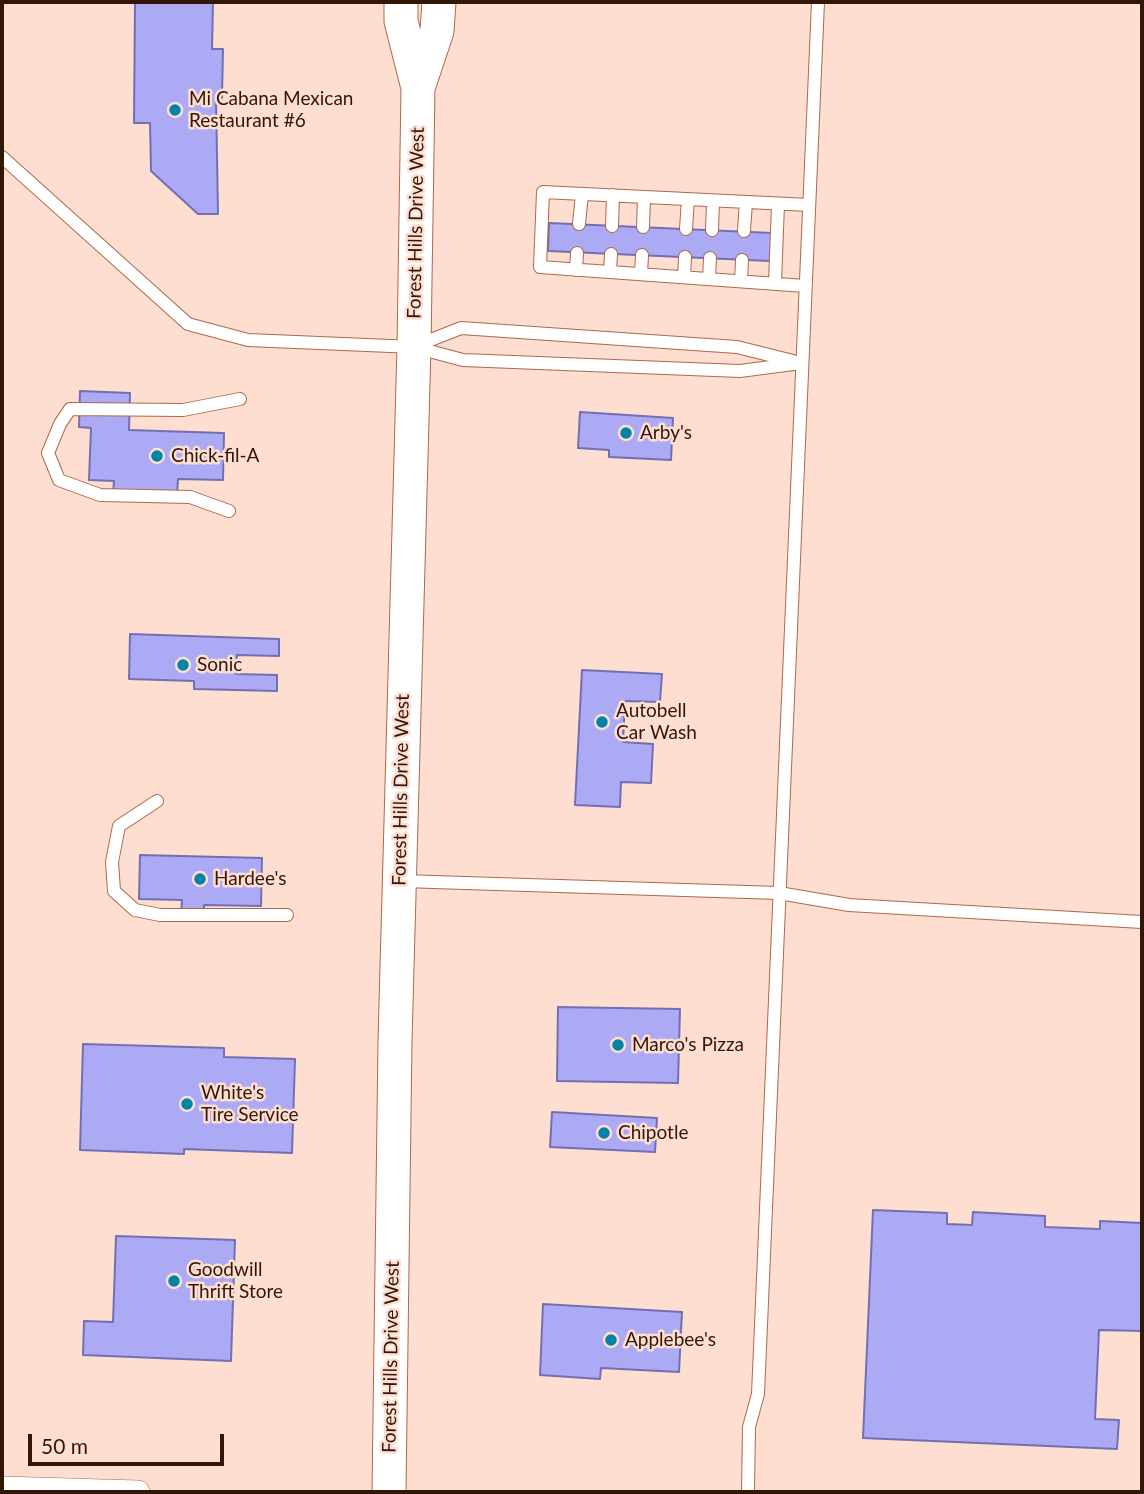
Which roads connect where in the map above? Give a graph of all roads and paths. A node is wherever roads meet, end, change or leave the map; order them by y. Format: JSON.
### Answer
{"nodes":[{"id":1,"x":401,"y":2,"type":"edge"},
{"id":2,"x":439,"y":2,"type":"edge"},
{"id":3,"x":818,"y":2,"type":"edge"},
{"id":4,"x":418,"y":88,"type":"junction"},
{"id":5,"x":2,"y":157,"type":"edge"},
{"id":6,"x":582,"y":194,"type":"junction"},
{"id":7,"x":613,"y":195,"type":"junction"},
{"id":8,"x":644,"y":197,"type":"junction"},
{"id":9,"x":688,"y":199,"type":"junction"},
{"id":10,"x":713,"y":201,"type":"junction"},
{"id":11,"x":746,"y":202,"type":"junction"},
{"id":12,"x":778,"y":204,"type":"junction"},
{"id":13,"x":809,"y":205,"type":"junction"},
{"id":14,"x":579,"y":225,"type":"dead end"},
{"id":15,"x":611,"y":226,"type":"dead end"},
{"id":16,"x":643,"y":227,"type":"dead end"},
{"id":17,"x":686,"y":229,"type":"dead end"},
{"id":18,"x":712,"y":230,"type":"dead end"},
{"id":19,"x":744,"y":232,"type":"dead end"},
{"id":20,"x":577,"y":253,"type":"dead end"},
{"id":21,"x":611,"y":254,"type":"dead end"},
{"id":22,"x":642,"y":255,"type":"dead end"},
{"id":23,"x":685,"y":257,"type":"dead end"},
{"id":24,"x":710,"y":258,"type":"dead end"},
{"id":25,"x":743,"y":260,"type":"dead end"},
{"id":26,"x":576,"y":270,"type":"junction"},
{"id":27,"x":610,"y":272,"type":"junction"},
{"id":28,"x":641,"y":274,"type":"junction"},
{"id":29,"x":684,"y":278,"type":"junction"},
{"id":30,"x":709,"y":279,"type":"junction"},
{"id":31,"x":741,"y":281,"type":"junction"},
{"id":32,"x":775,"y":283,"type":"junction"},
{"id":33,"x":805,"y":286,"type":"junction"},
{"id":34,"x":414,"y":346,"type":"junction"},
{"id":35,"x":801,"y":363,"type":"junction"},
{"id":36,"x":240,"y":399,"type":"dead end"},
{"id":37,"x":229,"y":511,"type":"dead end"},
{"id":38,"x":157,"y":801,"type":"dead end"},
{"id":39,"x":398,"y":881,"type":"junction"},
{"id":40,"x":779,"y":893,"type":"junction"},
{"id":41,"x":287,"y":915,"type":"dead end"},
{"id":42,"x":1142,"y":922,"type":"edge"},
{"id":43,"x":2,"y":1488,"type":"edge"},
{"id":44,"x":138,"y":1492,"type":"edge"},
{"id":45,"x":389,"y":1492,"type":"edge"},
{"id":46,"x":748,"y":1492,"type":"edge"}],
"edges":[{"from":1,"to":4,"type":"main road","name":"Forest Hills Drive West"},
{"from":2,"to":4,"type":"main road","name":"Forest Hills Drive West"},
{"from":3,"to":13,"type":"lane"},
{"from":4,"to":34,"type":"main road","name":"Forest Hills Drive West"},
{"from":5,"to":34,"type":"lane"},
{"from":6,"to":7,"type":"lane"},
{"from":6,"to":14,"type":"lane"},
{"from":6,"to":26,"type":"lane"},
{"from":7,"to":8,"type":"lane"},
{"from":7,"to":15,"type":"lane"},
{"from":8,"to":9,"type":"lane"},
{"from":8,"to":16,"type":"lane"},
{"from":9,"to":10,"type":"lane"},
{"from":9,"to":17,"type":"lane"},
{"from":10,"to":11,"type":"lane"},
{"from":10,"to":18,"type":"lane"},
{"from":11,"to":12,"type":"lane"},
{"from":11,"to":19,"type":"lane"},
{"from":12,"to":13,"type":"lane"},
{"from":12,"to":32,"type":"lane"},
{"from":13,"to":33,"type":"lane"},
{"from":20,"to":26,"type":"lane"},
{"from":21,"to":27,"type":"lane"},
{"from":22,"to":28,"type":"lane"},
{"from":23,"to":29,"type":"lane"},
{"from":24,"to":30,"type":"lane"},
{"from":25,"to":31,"type":"lane"},
{"from":26,"to":27,"type":"lane"},
{"from":27,"to":28,"type":"lane"},
{"from":28,"to":29,"type":"lane"},
{"from":29,"to":30,"type":"lane"},
{"from":30,"to":31,"type":"lane"},
{"from":31,"to":32,"type":"lane"},
{"from":32,"to":33,"type":"lane"},
{"from":33,"to":35,"type":"lane"},
{"from":34,"to":35,"type":"lane"},
{"from":34,"to":35,"type":"lane"},
{"from":34,"to":39,"type":"main road","name":"Forest Hills Drive West"},
{"from":35,"to":40,"type":"lane"},
{"from":36,"to":37,"type":"lane"},
{"from":38,"to":41,"type":"lane"},
{"from":39,"to":40,"type":"lane"},
{"from":39,"to":45,"type":"main road","name":"Forest Hills Drive West"},
{"from":40,"to":42,"type":"lane"},
{"from":40,"to":46,"type":"lane"},
{"from":43,"to":44,"type":"street"}]}
